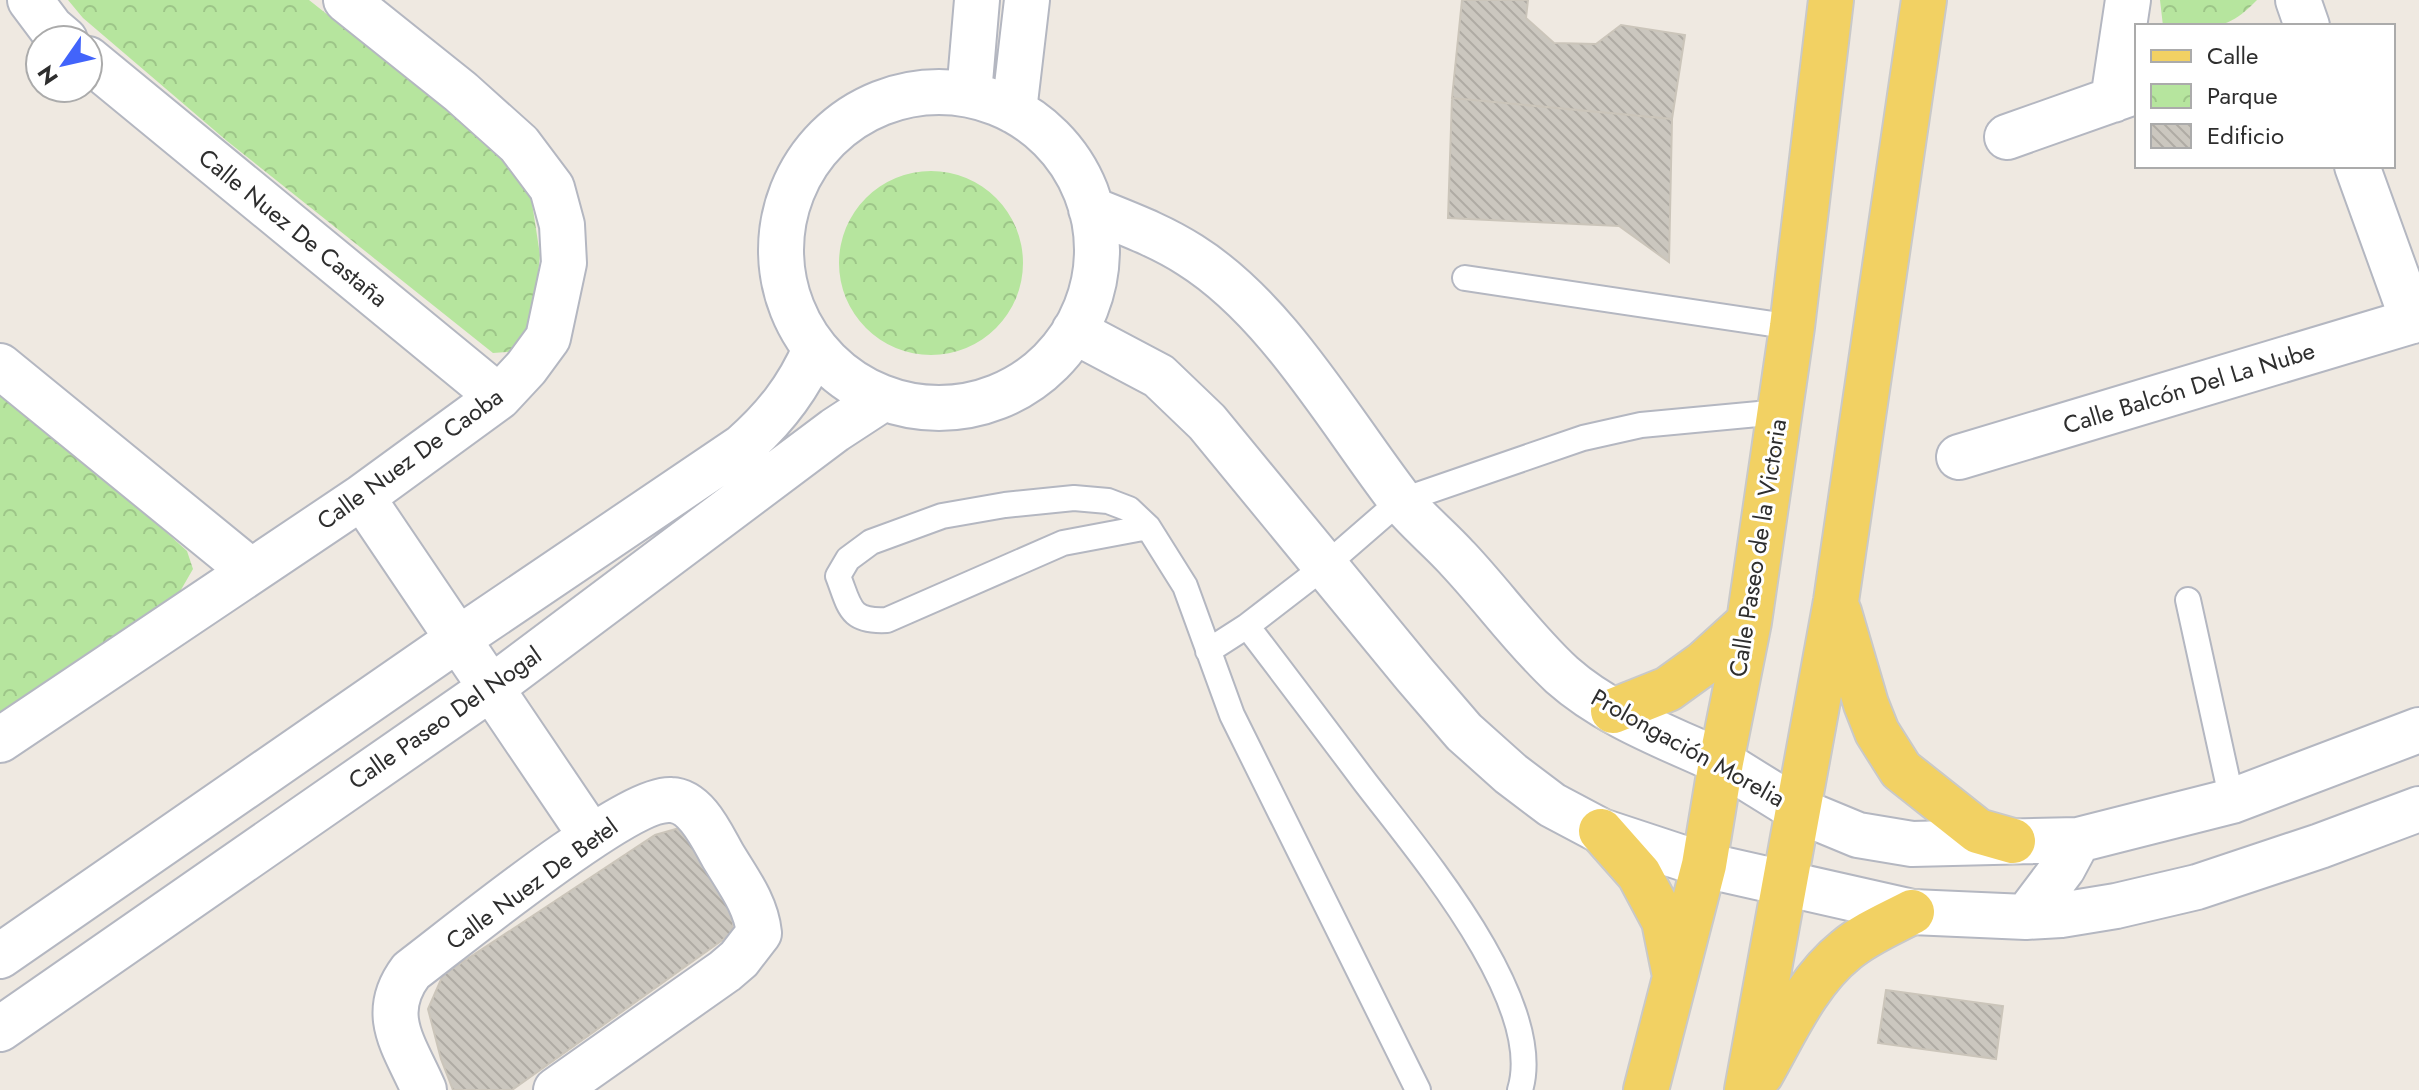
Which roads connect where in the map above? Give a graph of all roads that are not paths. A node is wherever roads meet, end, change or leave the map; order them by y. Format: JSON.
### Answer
{"nodes":[{"id":1,"x":30,"y":0,"type":"edge"},
{"id":2,"x":346,"y":0,"type":"edge"},
{"id":3,"x":977,"y":0,"type":"edge"},
{"id":4,"x":1027,"y":0,"type":"edge"},
{"id":5,"x":1831,"y":0,"type":"edge"},
{"id":6,"x":1924,"y":0,"type":"edge"},
{"id":7,"x":2128,"y":0,"type":"edge"},
{"id":8,"x":2298,"y":0,"type":"edge"},
{"id":9,"x":48,"y":24,"type":"edge"},
{"id":10,"x":2306,"y":24,"type":"edge"},
{"id":11,"x":104,"y":72,"type":"edge"},
{"id":12,"x":969,"y":94,"type":"junction"},
{"id":13,"x":2125,"y":96,"type":"edge"},
{"id":14,"x":1014,"y":111,"type":"junction"},
{"id":15,"x":2007,"y":137,"type":"dead end"},
{"id":16,"x":2358,"y":168,"type":"edge"},
{"id":17,"x":1091,"y":209,"type":"junction"},
{"id":18,"x":1465,"y":278,"type":"dead end"},
{"id":19,"x":2416,"y":320,"type":"edge"},
{"id":20,"x":1792,"y":327,"type":"junction"},
{"id":21,"x":1074,"y":331,"type":"junction"},
{"id":22,"x":815,"y":349,"type":"junction"},
{"id":23,"x":0,"y":366,"type":"edge"},
{"id":24,"x":499,"y":397,"type":"junction"},
{"id":25,"x":884,"y":398,"type":"junction"},
{"id":26,"x":1780,"y":412,"type":"junction"},
{"id":27,"x":1959,"y":457,"type":"dead end"},
{"id":28,"x":362,"y":497,"type":"junction"},
{"id":29,"x":1400,"y":501,"type":"junction"},
{"id":30,"x":1148,"y":527,"type":"junction"},
{"id":31,"x":1325,"y":566,"type":"junction"},
{"id":32,"x":251,"y":571,"type":"junction"},
{"id":33,"x":2188,"y":600,"type":"dead end"},
{"id":34,"x":1836,"y":601,"type":"junction"},
{"id":35,"x":1749,"y":622,"type":"junction"},
{"id":36,"x":1247,"y":626,"type":"junction"},
{"id":37,"x":458,"y":639,"type":"junction"},
{"id":38,"x":1208,"y":651,"type":"junction"},
{"id":39,"x":491,"y":688,"type":"junction"},
{"id":40,"x":1613,"y":711,"type":"junction"},
{"id":41,"x":2419,"y":730,"type":"edge"},
{"id":42,"x":0,"y":740,"type":"edge"},
{"id":43,"x":1721,"y":762,"type":"junction"},
{"id":44,"x":2232,"y":801,"type":"junction"},
{"id":45,"x":2419,"y":809,"type":"edge"},
{"id":46,"x":1800,"y":811,"type":"junction"},
{"id":47,"x":1601,"y":831,"type":"junction"},
{"id":48,"x":591,"y":836,"type":"junction"},
{"id":49,"x":2078,"y":840,"type":"junction"},
{"id":50,"x":2013,"y":841,"type":"junction"},
{"id":51,"x":1704,"y":865,"type":"junction"},
{"id":52,"x":1785,"y":885,"type":"junction"},
{"id":53,"x":1912,"y":912,"type":"junction"},
{"id":54,"x":2026,"y":917,"type":"junction"},
{"id":55,"x":0,"y":956,"type":"edge"},
{"id":56,"x":1676,"y":978,"type":"junction"},
{"id":57,"x":0,"y":1029,"type":"edge"},
{"id":58,"x":424,"y":1090,"type":"edge"},
{"id":59,"x":556,"y":1090,"type":"edge"},
{"id":60,"x":1418,"y":1090,"type":"edge"},
{"id":61,"x":1520,"y":1090,"type":"edge"},
{"id":62,"x":1646,"y":1090,"type":"edge"},
{"id":63,"x":1749,"y":1090,"type":"edge"}],
"edges":[{"from":1,"to":9,"type":"street"},
{"from":2,"to":24,"type":"street","name":"Calle Nuez De Caoba"},
{"from":3,"to":12,"type":"street"},
{"from":4,"to":14,"type":"street"},
{"from":5,"to":20,"type":"main road","name":"Calle Paseo de la Victoria"},
{"from":6,"to":34,"type":"main road"},
{"from":7,"to":13,"type":"street"},
{"from":8,"to":10,"type":"street"},
{"from":11,"to":24,"type":"street","name":"Calle Nuez De Castaña"},
{"from":12,"to":14,"type":"street"},
{"from":12,"to":22,"type":"street"},
{"from":13,"to":15,"type":"street"},
{"from":14,"to":17,"type":"street"},
{"from":16,"to":19,"type":"street"},
{"from":17,"to":21,"type":"street"},
{"from":17,"to":29,"type":"street","name":"Prolongación Morelia"},
{"from":18,"to":20,"type":"lane"},
{"from":19,"to":27,"type":"street","name":"Calle Balcón Del La Nube"},
{"from":20,"to":26,"type":"main road","name":"Calle Paseo de la Victoria"},
{"from":21,"to":25,"type":"street"},
{"from":21,"to":31,"type":"street"},
{"from":22,"to":25,"type":"street"},
{"from":22,"to":37,"type":"street"},
{"from":23,"to":32,"type":"street"},
{"from":24,"to":28,"type":"street","name":"Calle Nuez De Caoba"},
{"from":25,"to":39,"type":"street","name":"Calle Paseo Del Nogal"},
{"from":26,"to":29,"type":"lane"},
{"from":26,"to":35,"type":"main road","name":"Calle Paseo de la Victoria"},
{"from":28,"to":32,"type":"street","name":"Calle Nuez De Caoba"},
{"from":28,"to":37,"type":"street"},
{"from":29,"to":31,"type":"lane"},
{"from":29,"to":40,"type":"street","name":"Prolongación Morelia"},
{"from":30,"to":30,"type":"lane"},
{"from":30,"to":38,"type":"lane"},
{"from":31,"to":36,"type":"lane"},
{"from":31,"to":47,"type":"street"},
{"from":32,"to":42,"type":"street","name":"Calle Nuez De Caoba"},
{"from":33,"to":44,"type":"lane"},
{"from":34,"to":46,"type":"main road"},
{"from":34,"to":50,"type":"main road"},
{"from":35,"to":40,"type":"main road"},
{"from":35,"to":43,"type":"main road","name":"Calle Paseo de la Victoria"},
{"from":36,"to":38,"type":"lane"},
{"from":36,"to":61,"type":"lane"},
{"from":37,"to":39,"type":"street"},
{"from":37,"to":55,"type":"street"},
{"from":38,"to":60,"type":"lane"},
{"from":39,"to":48,"type":"street"},
{"from":39,"to":57,"type":"street","name":"Calle Paseo Del Nogal"},
{"from":40,"to":43,"type":"street","name":"Prolongación Morelia"},
{"from":41,"to":44,"type":"street","name":"Prolongación Morelia"},
{"from":43,"to":46,"type":"street","name":"Prolongación Morelia"},
{"from":43,"to":51,"type":"main road","name":"Calle Paseo de la Victoria"},
{"from":44,"to":49,"type":"street","name":"Prolongación Morelia"},
{"from":45,"to":54,"type":"street"},
{"from":46,"to":50,"type":"street","name":"Prolongación Morelia"},
{"from":46,"to":52,"type":"main road"},
{"from":47,"to":51,"type":"street"},
{"from":47,"to":56,"type":"main road"},
{"from":48,"to":58,"type":"street","name":"Calle Nuez De Betel"},
{"from":48,"to":59,"type":"street","name":"Calle Nuez De Betel"},
{"from":49,"to":50,"type":"street","name":"Prolongación Morelia"},
{"from":49,"to":54,"type":"street"},
{"from":51,"to":52,"type":"street"},
{"from":51,"to":56,"type":"main road","name":"Calle Paseo de la Victoria"},
{"from":52,"to":53,"type":"street"},
{"from":52,"to":63,"type":"main road"},
{"from":53,"to":54,"type":"street"},
{"from":53,"to":63,"type":"main road"},
{"from":56,"to":62,"type":"main road","name":"Calle Paseo de la Victoria"}]}
